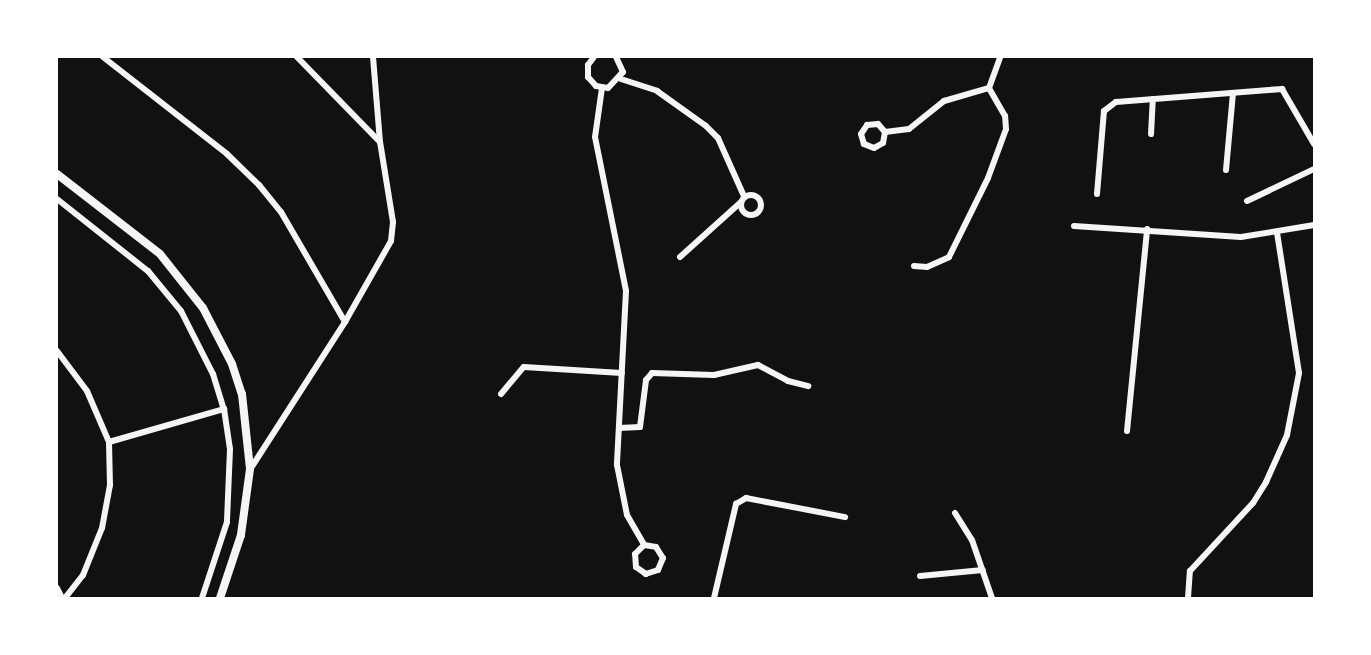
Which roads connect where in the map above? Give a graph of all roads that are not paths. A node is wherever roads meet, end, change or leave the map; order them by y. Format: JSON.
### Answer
{"nodes":[{"id":1,"x":103,"y":57,"type":"edge"},
{"id":2,"x":297,"y":57,"type":"edge"},
{"id":3,"x":373,"y":57,"type":"edge"},
{"id":4,"x":594,"y":57,"type":"edge"},
{"id":5,"x":616,"y":57,"type":"edge"},
{"id":6,"x":1000,"y":57,"type":"edge"},
{"id":7,"x":621,"y":79,"type":"junction"},
{"id":8,"x":602,"y":88,"type":"junction"},
{"id":9,"x":988,"y":88,"type":"junction"},
{"id":10,"x":1233,"y":93,"type":"junction"},
{"id":11,"x":1153,"y":99,"type":"junction"},
{"id":12,"x":885,"y":132,"type":"dead end"},
{"id":13,"x":1151,"y":134,"type":"dead end"},
{"id":14,"x":380,"y":142,"type":"junction"},
{"id":15,"x":1314,"y":144,"type":"edge"},
{"id":16,"x":1314,"y":169,"type":"edge"},
{"id":17,"x":1226,"y":170,"type":"dead end"},
{"id":18,"x":57,"y":174,"type":"edge"},
{"id":19,"x":1097,"y":194,"type":"dead end"},
{"id":20,"x":744,"y":196,"type":"junction"},
{"id":21,"x":57,"y":199,"type":"edge"},
{"id":22,"x":1247,"y":201,"type":"dead end"},
{"id":23,"x":740,"y":203,"type":"junction"},
{"id":24,"x":1314,"y":225,"type":"edge"},
{"id":25,"x":1074,"y":226,"type":"dead end"},
{"id":26,"x":1147,"y":229,"type":"junction"},
{"id":27,"x":1277,"y":233,"type":"junction"},
{"id":28,"x":680,"y":257,"type":"dead end"},
{"id":29,"x":914,"y":266,"type":"dead end"},
{"id":30,"x":345,"y":322,"type":"junction"},
{"id":31,"x":57,"y":351,"type":"edge"},
{"id":32,"x":622,"y":373,"type":"junction"},
{"id":33,"x":808,"y":386,"type":"dead end"},
{"id":34,"x":501,"y":394,"type":"dead end"},
{"id":35,"x":224,"y":410,"type":"junction"},
{"id":36,"x":619,"y":428,"type":"junction"},
{"id":37,"x":1127,"y":431,"type":"dead end"},
{"id":38,"x":109,"y":442,"type":"junction"},
{"id":39,"x":250,"y":470,"type":"junction"},
{"id":40,"x":956,"y":513,"type":"dead end"},
{"id":41,"x":845,"y":517,"type":"dead end"},
{"id":42,"x":644,"y":546,"type":"junction"},
{"id":43,"x":983,"y":570,"type":"junction"},
{"id":44,"x":920,"y":576,"type":"dead end"},
{"id":45,"x":57,"y":588,"type":"edge"},
{"id":46,"x":64,"y":598,"type":"edge"},
{"id":47,"x":202,"y":598,"type":"edge"},
{"id":48,"x":220,"y":598,"type":"edge"},
{"id":49,"x":714,"y":598,"type":"edge"},
{"id":50,"x":992,"y":598,"type":"edge"},
{"id":51,"x":1188,"y":598,"type":"edge"}],
"edges":[{"from":1,"to":30,"type":"street"},
{"from":2,"to":14,"type":"street"},
{"from":3,"to":14,"type":"street"},
{"from":4,"to":8,"type":"street"},
{"from":5,"to":7,"type":"street"},
{"from":6,"to":9,"type":"street"},
{"from":7,"to":8,"type":"street"},
{"from":7,"to":20,"type":"street"},
{"from":8,"to":32,"type":"street"},
{"from":9,"to":12,"type":"street"},
{"from":9,"to":29,"type":"street"},
{"from":10,"to":11,"type":"street"},
{"from":10,"to":15,"type":"street"},
{"from":10,"to":17,"type":"street"},
{"from":11,"to":13,"type":"street"},
{"from":11,"to":19,"type":"street"},
{"from":14,"to":30,"type":"street"},
{"from":16,"to":22,"type":"street"},
{"from":18,"to":39,"type":"main road"},
{"from":20,"to":23,"type":"street"},
{"from":20,"to":23,"type":"street"},
{"from":21,"to":35,"type":"street"},
{"from":23,"to":28,"type":"street"},
{"from":24,"to":27,"type":"street"},
{"from":25,"to":26,"type":"street"},
{"from":26,"to":27,"type":"street"},
{"from":26,"to":37,"type":"street"},
{"from":27,"to":51,"type":"street"},
{"from":30,"to":39,"type":"street"},
{"from":31,"to":38,"type":"street"},
{"from":32,"to":34,"type":"street"},
{"from":32,"to":36,"type":"street"},
{"from":33,"to":36,"type":"street"},
{"from":35,"to":38,"type":"street"},
{"from":35,"to":47,"type":"street"},
{"from":36,"to":42,"type":"street"},
{"from":38,"to":46,"type":"street"},
{"from":39,"to":48,"type":"main road"},
{"from":40,"to":43,"type":"street"},
{"from":41,"to":49,"type":"street"},
{"from":42,"to":42,"type":"street"},
{"from":43,"to":44,"type":"street"},
{"from":43,"to":50,"type":"street"},
{"from":45,"to":46,"type":"street"}]}
